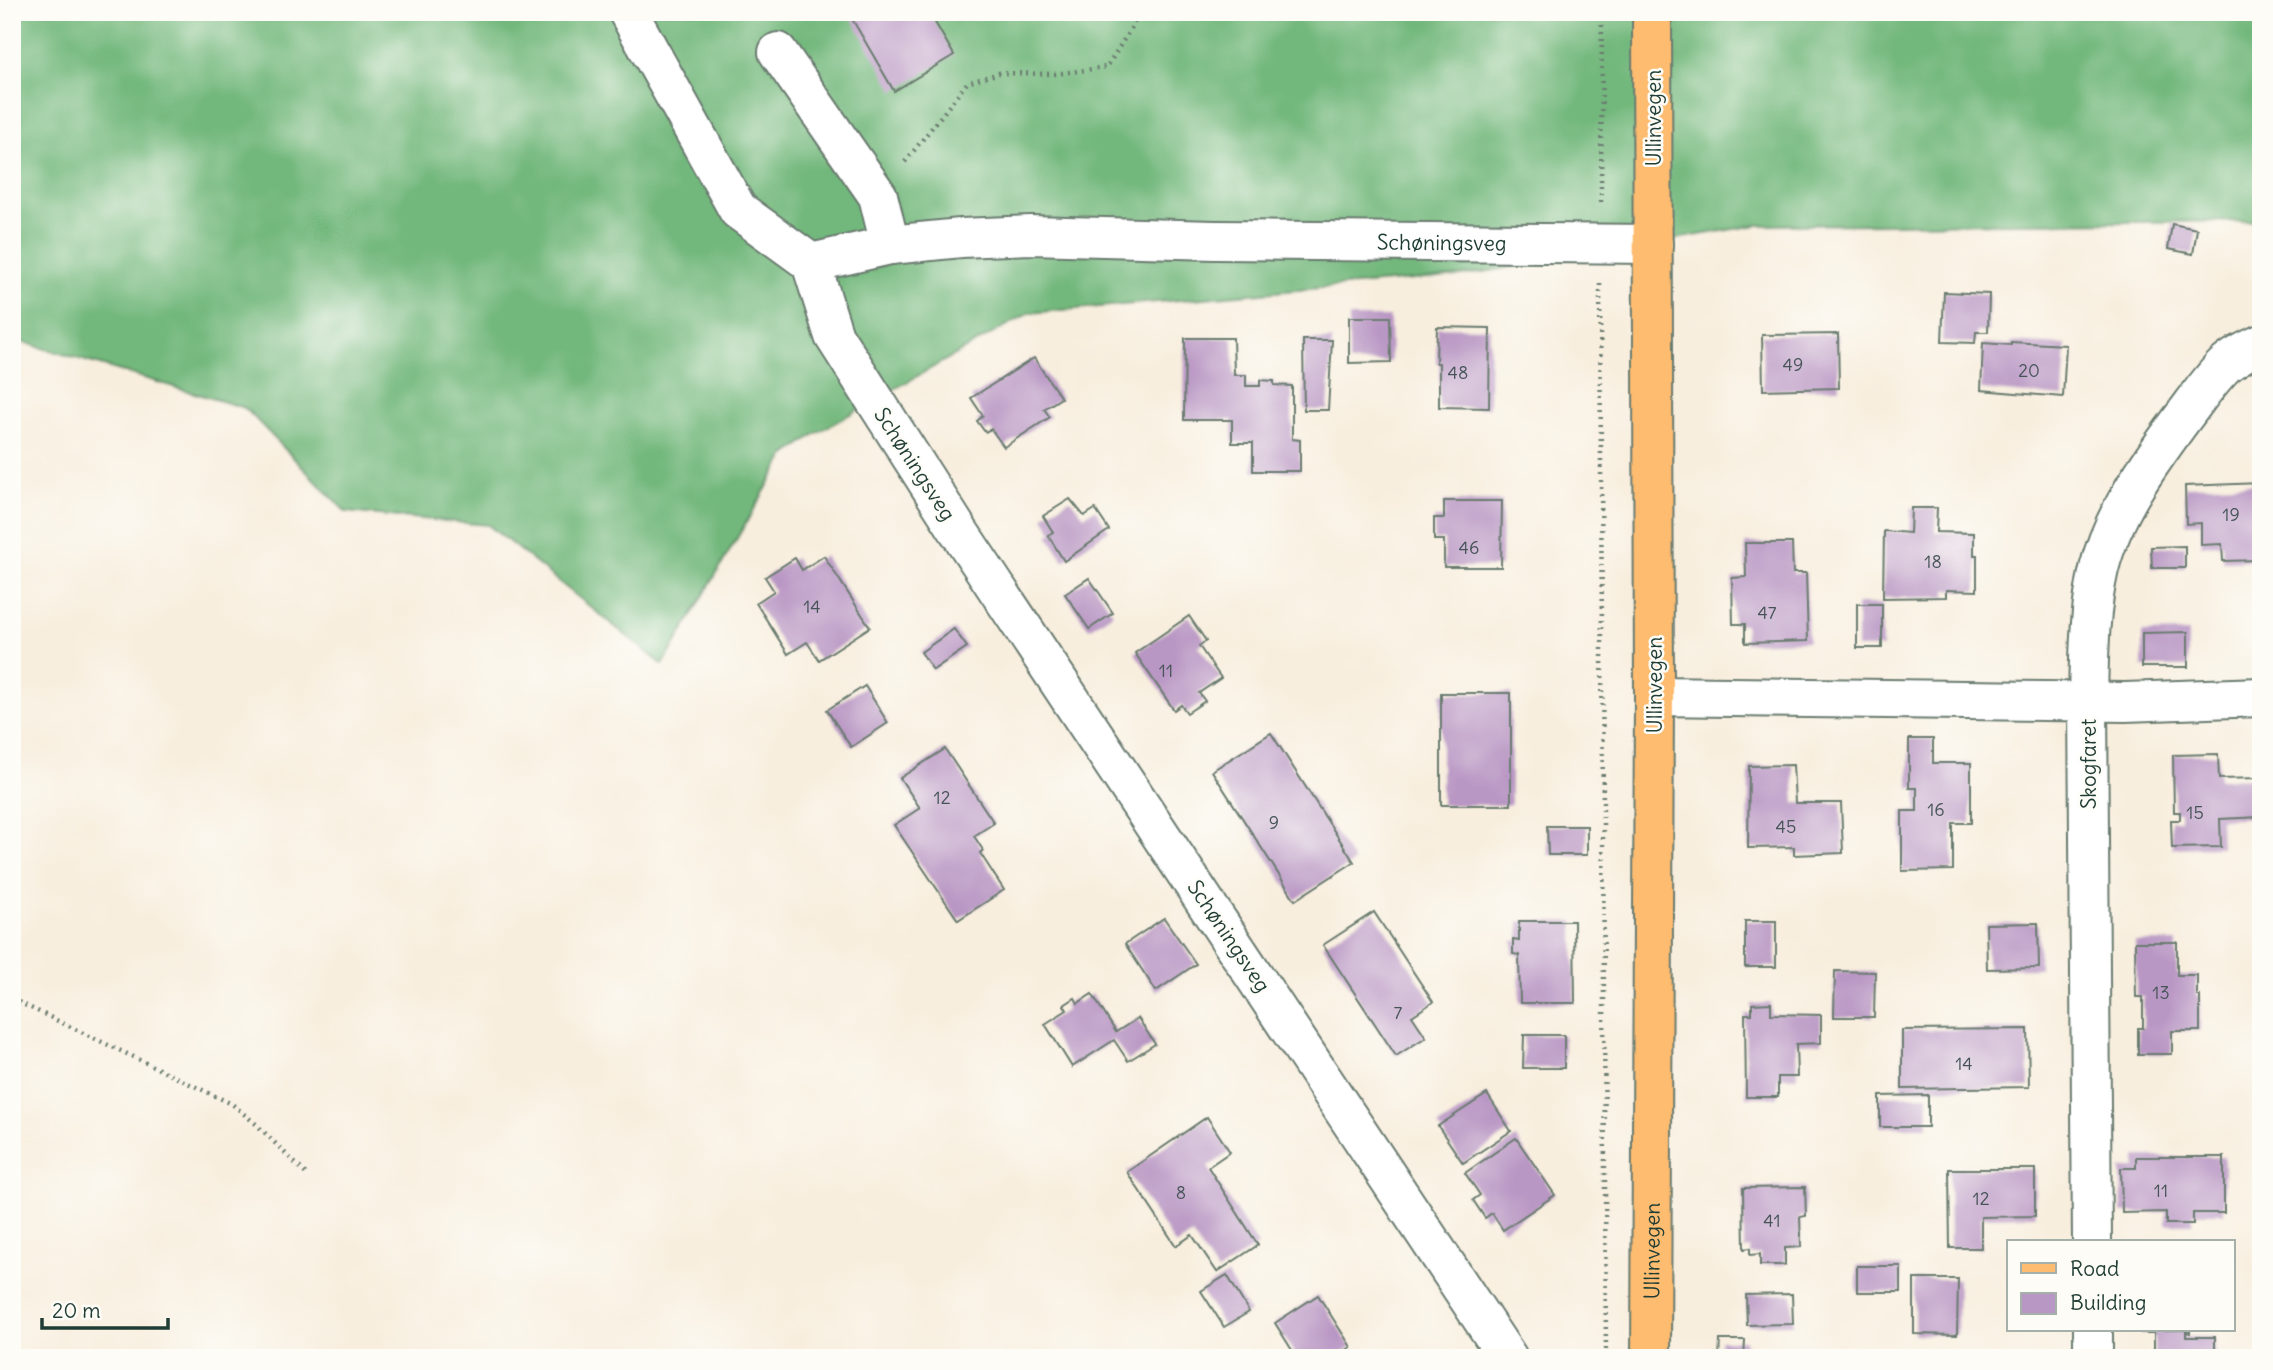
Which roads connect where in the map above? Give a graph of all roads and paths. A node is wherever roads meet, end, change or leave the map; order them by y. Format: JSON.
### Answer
{"nodes":[{"id":1,"x":628,"y":12,"type":"edge"},
{"id":2,"x":1141,"y":12,"type":"edge"},
{"id":3,"x":1602,"y":12,"type":"edge"},
{"id":4,"x":1652,"y":12,"type":"edge"},
{"id":5,"x":778,"y":52,"type":"dead end"},
{"id":6,"x":878,"y":196,"type":"junction"},
{"id":7,"x":1600,"y":244,"type":"junction"},
{"id":8,"x":1653,"y":244,"type":"junction"},
{"id":9,"x":890,"y":245,"type":"junction"},
{"id":10,"x":811,"y":263,"type":"junction"},
{"id":11,"x":2261,"y":344,"type":"edge"},
{"id":12,"x":1654,"y":696,"type":"junction"},
{"id":13,"x":2261,"y":697,"type":"edge"},
{"id":14,"x":2088,"y":701,"type":"junction"},
{"id":15,"x":12,"y":999,"type":"edge"},
{"id":16,"x":309,"y":1177,"type":"dead end"},
{"id":17,"x":2092,"y":1240,"type":"edge"},
{"id":18,"x":2093,"y":1332,"type":"edge"},
{"id":19,"x":1508,"y":1358,"type":"edge"},
{"id":20,"x":1606,"y":1358,"type":"edge"},
{"id":21,"x":1651,"y":1358,"type":"edge"},
{"id":22,"x":2093,"y":1358,"type":"edge"}],
"edges":[{"from":1,"to":10,"type":"street"},
{"from":2,"to":6,"type":"path"},
{"from":3,"to":7,"type":"path"},
{"from":4,"to":8,"type":"main road","name":"Ullinvegen"},
{"from":5,"to":6,"type":"street"},
{"from":6,"to":9,"type":"street"},
{"from":7,"to":8,"type":"street","name":"Schøningsveg"},
{"from":7,"to":9,"type":"street","name":"Schøningsveg"},
{"from":7,"to":20,"type":"path"},
{"from":8,"to":12,"type":"main road","name":"Ullinvegen"},
{"from":9,"to":10,"type":"street","name":"Schøningsveg"},
{"from":10,"to":19,"type":"street","name":"Schøningsveg"},
{"from":11,"to":14,"type":"street","name":"Skogfaret"},
{"from":12,"to":14,"type":"street"},
{"from":12,"to":21,"type":"main road","name":"Ullinvegen"},
{"from":13,"to":14,"type":"street"},
{"from":14,"to":17,"type":"street","name":"Skogfaret"},
{"from":15,"to":16,"type":"path"},
{"from":18,"to":22,"type":"street"}]}
